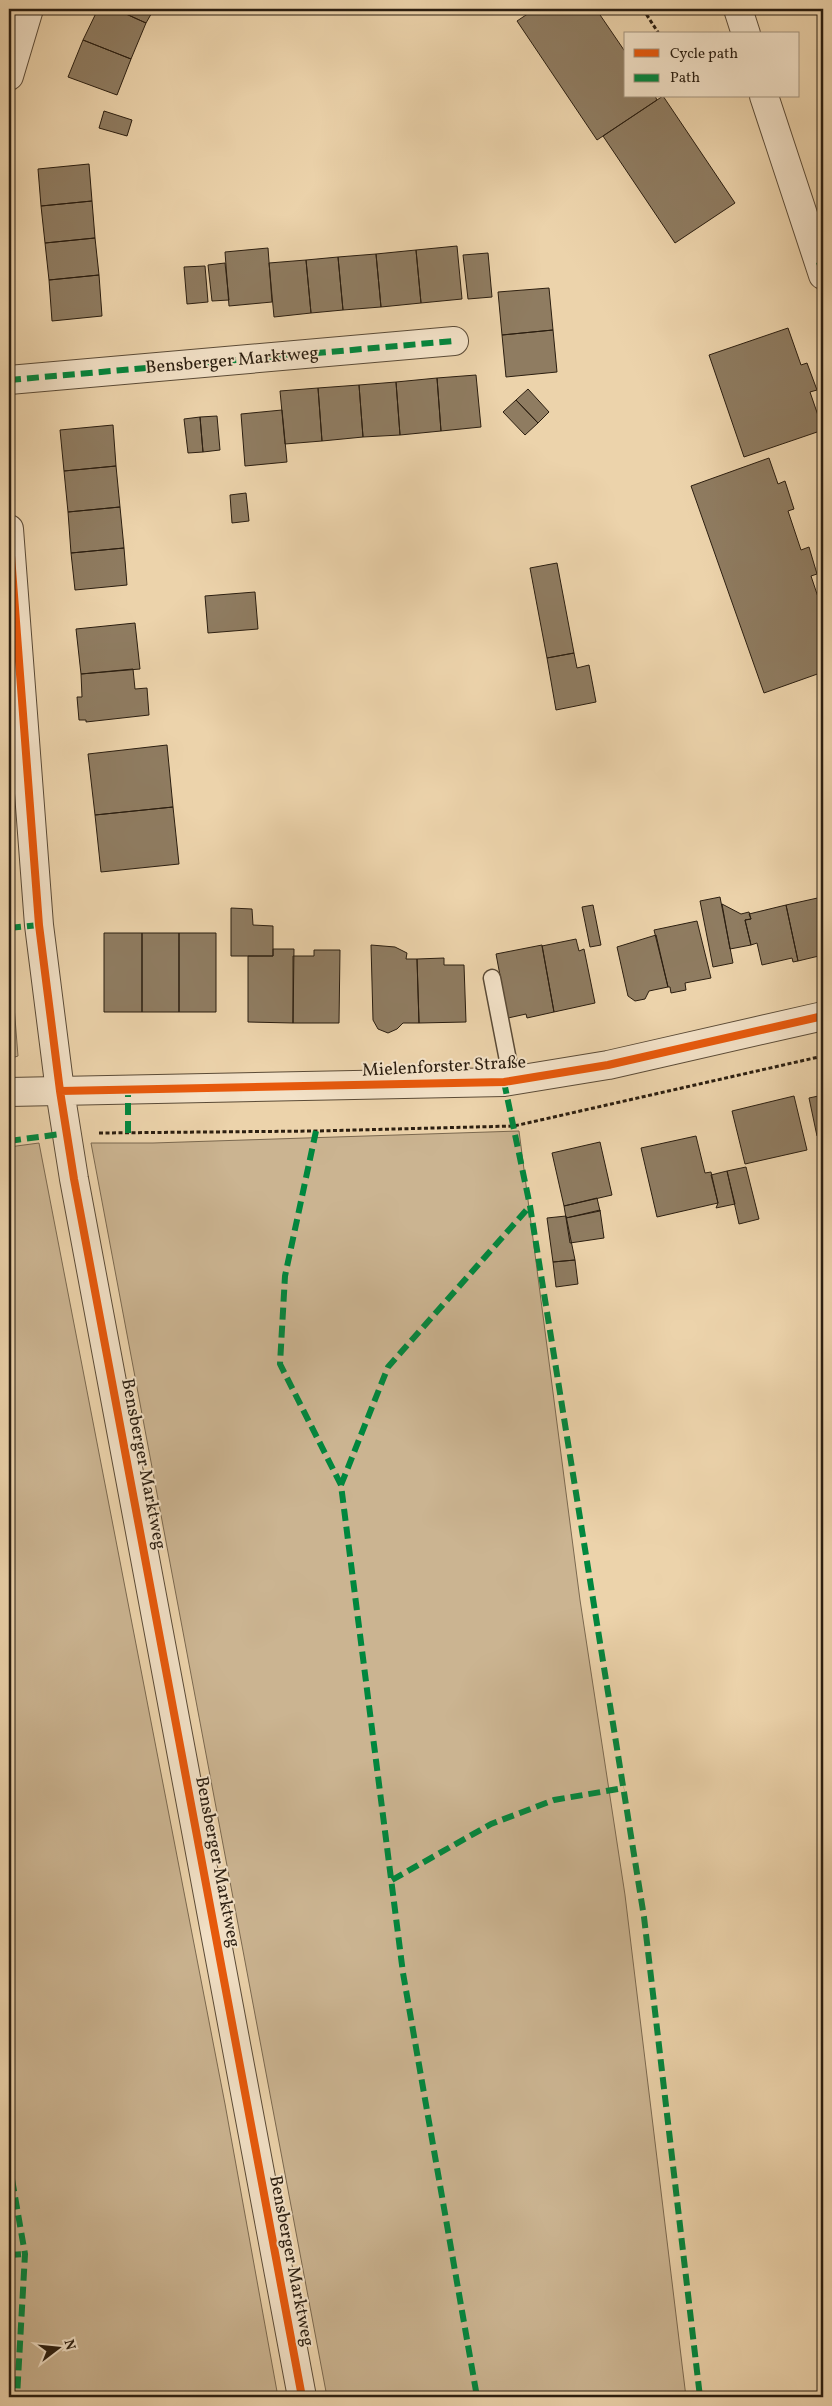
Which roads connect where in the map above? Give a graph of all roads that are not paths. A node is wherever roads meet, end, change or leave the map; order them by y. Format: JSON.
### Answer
{"nodes":[{"id":1,"x":29,"y":9,"type":"edge"},
{"id":2,"x":738,"y":9,"type":"edge"},
{"id":3,"x":745,"y":32,"type":"edge"},
{"id":4,"x":9,"y":76,"type":"edge"},
{"id":5,"x":765,"y":98,"type":"edge"},
{"id":6,"x":821,"y":268,"type":"edge"},
{"id":7,"x":454,"y":341,"type":"dead end"},
{"id":8,"x":9,"y":380,"type":"edge"},
{"id":9,"x":9,"y":529,"type":"edge"},
{"id":10,"x":492,"y":978,"type":"dead end"},
{"id":11,"x":823,"y":1016,"type":"edge"},
{"id":12,"x":512,"y":1081,"type":"junction"},
{"id":13,"x":60,"y":1091,"type":"junction"},
{"id":14,"x":9,"y":1092,"type":"edge"},
{"id":15,"x":302,"y":2397,"type":"edge"}],
"edges":[{"from":1,"to":4,"type":"street"},
{"from":2,"to":3,"type":"street"},
{"from":5,"to":6,"type":"street"},
{"from":7,"to":8,"type":"street","name":"Bensberger Marktweg"},
{"from":9,"to":13,"type":"street","name":"Bensberger Marktweg"},
{"from":10,"to":12,"type":"lane"},
{"from":11,"to":12,"type":"street","name":"Mielenforster Straße"},
{"from":12,"to":13,"type":"street","name":"Mielenforster Straße"},
{"from":13,"to":14,"type":"street","name":"Mielenforster Straße"},
{"from":13,"to":15,"type":"street","name":"Bensberger Marktweg"}]}
